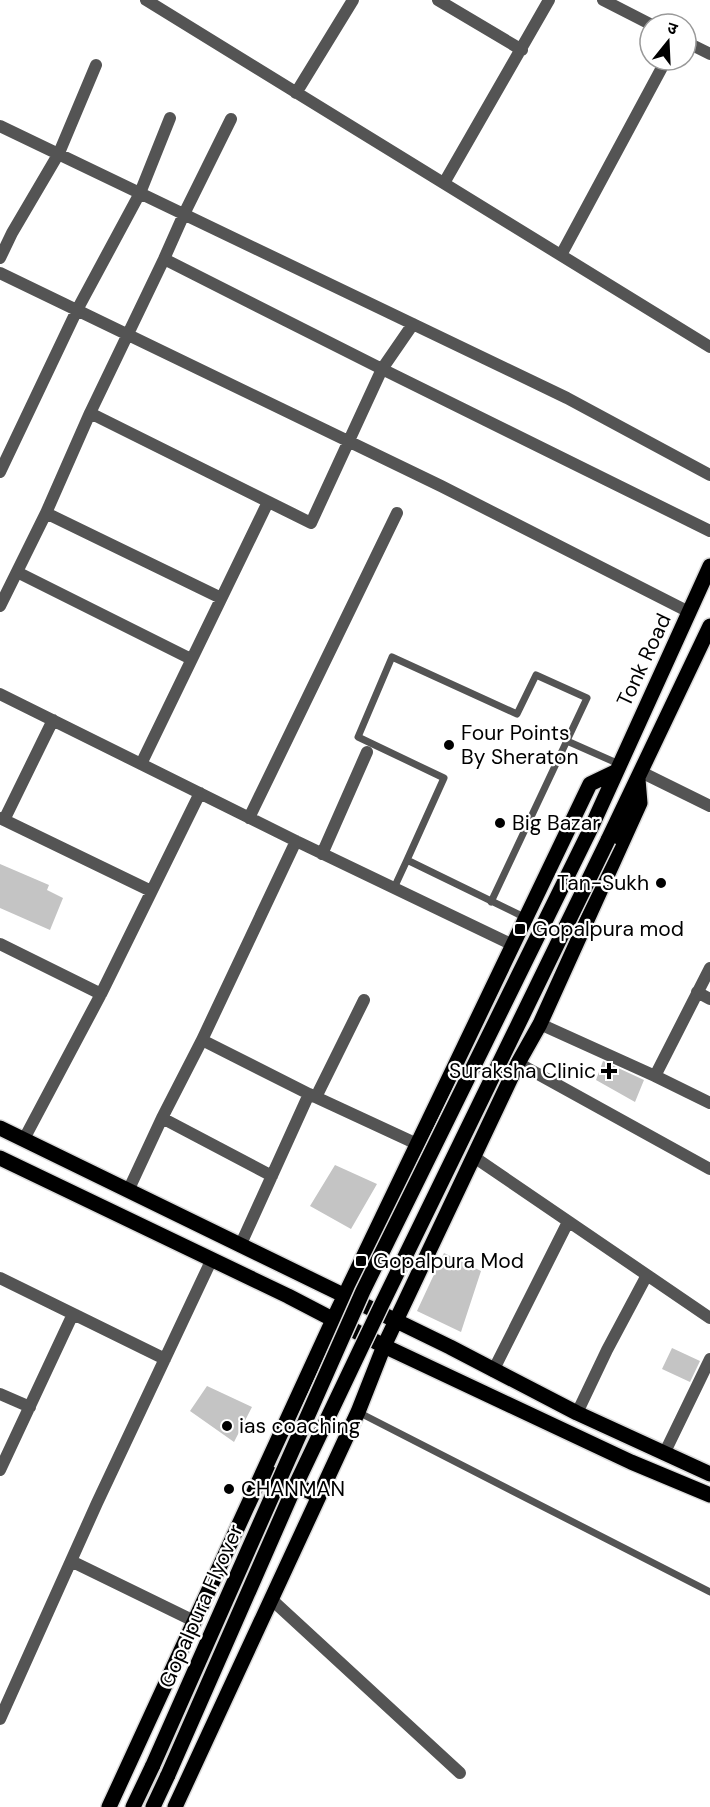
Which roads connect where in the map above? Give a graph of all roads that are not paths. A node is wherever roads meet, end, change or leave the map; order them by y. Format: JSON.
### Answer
{"nodes":[{"id":1,"x":147,"y":0,"type":"edge"},
{"id":2,"x":353,"y":0,"type":"edge"},
{"id":3,"x":438,"y":0,"type":"edge"},
{"id":4,"x":549,"y":0,"type":"edge"},
{"id":5,"x":603,"y":0,"type":"edge"},
{"id":6,"x":638,"y":18,"type":"edge"},
{"id":7,"x":522,"y":50,"type":"junction"},
{"id":8,"x":96,"y":65,"type":"dead end"},
{"id":9,"x":660,"y":72,"type":"edge"},
{"id":10,"x":296,"y":93,"type":"junction"},
{"id":11,"x":170,"y":118,"type":"dead end"},
{"id":12,"x":231,"y":119,"type":"dead end"},
{"id":13,"x":0,"y":126,"type":"edge"},
{"id":14,"x":59,"y":153,"type":"junction"},
{"id":15,"x":444,"y":183,"type":"junction"},
{"id":16,"x":140,"y":193,"type":"junction"},
{"id":17,"x":184,"y":214,"type":"junction"},
{"id":18,"x":0,"y":228,"type":"edge"},
{"id":19,"x":12,"y":233,"type":"junction"},
{"id":20,"x":561,"y":255,"type":"junction"},
{"id":21,"x":0,"y":258,"type":"edge"},
{"id":22,"x":164,"y":259,"type":"junction"},
{"id":23,"x":0,"y":273,"type":"edge"},
{"id":24,"x":78,"y":310,"type":"junction"},
{"id":25,"x":413,"y":324,"type":"junction"},
{"id":26,"x":127,"y":334,"type":"junction"},
{"id":27,"x":710,"y":347,"type":"edge"},
{"id":28,"x":382,"y":369,"type":"junction"},
{"id":29,"x":90,"y":413,"type":"junction"},
{"id":30,"x":348,"y":441,"type":"junction"},
{"id":31,"x":0,"y":472,"type":"edge"},
{"id":32,"x":710,"y":475,"type":"edge"},
{"id":33,"x":268,"y":502,"type":"junction"},
{"id":34,"x":46,"y":513,"type":"junction"},
{"id":35,"x":397,"y":513,"type":"dead end"},
{"id":36,"x":710,"y":531,"type":"edge"},
{"id":37,"x":710,"y":566,"type":"edge"},
{"id":38,"x":17,"y":572,"type":"junction"},
{"id":39,"x":221,"y":598,"type":"junction"},
{"id":40,"x":0,"y":606,"type":"edge"},
{"id":41,"x":689,"y":612,"type":"junction"},
{"id":42,"x":710,"y":626,"type":"edge"},
{"id":43,"x":191,"y":659,"type":"junction"},
{"id":44,"x":0,"y":694,"type":"edge"},
{"id":45,"x":53,"y":720,"type":"junction"},
{"id":46,"x":567,"y":741,"type":"junction"},
{"id":47,"x":369,"y":748,"type":"junction"},
{"id":48,"x":141,"y":764,"type":"junction"},
{"id":49,"x":617,"y":768,"type":"junction"},
{"id":50,"x":639,"y":775,"type":"junction"},
{"id":51,"x":200,"y":793,"type":"junction"},
{"id":52,"x":710,"y":806,"type":"edge"},
{"id":53,"x":249,"y":818,"type":"junction"},
{"id":54,"x":2,"y":819,"type":"edge"},
{"id":55,"x":296,"y":841,"type":"junction"},
{"id":56,"x":322,"y":854,"type":"junction"},
{"id":57,"x":407,"y":860,"type":"junction"},
{"id":58,"x":394,"y":888,"type":"junction"},
{"id":59,"x":151,"y":891,"type":"junction"},
{"id":60,"x":491,"y":902,"type":"junction"},
{"id":61,"x":526,"y":918,"type":"junction"},
{"id":62,"x":0,"y":944,"type":"edge"},
{"id":63,"x":513,"y":945,"type":"junction"},
{"id":64,"x":710,"y":968,"type":"edge"},
{"id":65,"x":698,"y":992,"type":"junction"},
{"id":66,"x":101,"y":994,"type":"junction"},
{"id":67,"x":710,"y":999,"type":"edge"},
{"id":68,"x":364,"y":1000,"type":"dead end"},
{"id":69,"x":540,"y":1024,"type":"junction"},
{"id":70,"x":202,"y":1040,"type":"junction"},
{"id":71,"x":518,"y":1063,"type":"junction"},
{"id":72,"x":655,"y":1076,"type":"junction"},
{"id":73,"x":449,"y":1077,"type":"junction"},
{"id":74,"x":312,"y":1095,"type":"junction"},
{"id":75,"x":500,"y":1101,"type":"junction"},
{"id":76,"x":710,"y":1103,"type":"edge"},
{"id":77,"x":162,"y":1118,"type":"junction"},
{"id":78,"x":0,"y":1128,"type":"edge"},
{"id":79,"x":24,"y":1140,"type":"junction"},
{"id":80,"x":417,"y":1144,"type":"junction"},
{"id":81,"x":474,"y":1157,"type":"junction"},
{"id":82,"x":0,"y":1158,"type":"edge"},
{"id":83,"x":710,"y":1169,"type":"edge"},
{"id":84,"x":272,"y":1176,"type":"junction"},
{"id":85,"x":128,"y":1191,"type":"junction"},
{"id":86,"x":568,"y":1222,"type":"junction"},
{"id":87,"x":240,"y":1246,"type":"junction"},
{"id":88,"x":211,"y":1261,"type":"junction"},
{"id":89,"x":647,"y":1275,"type":"junction"},
{"id":90,"x":0,"y":1278,"type":"edge"},
{"id":91,"x":345,"y":1295,"type":"junction"},
{"id":92,"x":73,"y":1314,"type":"junction"},
{"id":93,"x":710,"y":1318,"type":"edge"},
{"id":94,"x":333,"y":1320,"type":"junction"},
{"id":95,"x":396,"y":1321,"type":"junction"},
{"id":96,"x":384,"y":1346,"type":"junction"},
{"id":97,"x":165,"y":1359,"type":"junction"},
{"id":98,"x":710,"y":1359,"type":"edge"},
{"id":99,"x":493,"y":1371,"type":"junction"},
{"id":100,"x":0,"y":1394,"type":"edge"},
{"id":101,"x":30,"y":1407,"type":"junction"},
{"id":102,"x":358,"y":1412,"type":"junction"},
{"id":103,"x":577,"y":1413,"type":"junction"},
{"id":104,"x":664,"y":1454,"type":"junction"},
{"id":105,"x":0,"y":1470,"type":"edge"},
{"id":106,"x":263,"y":1470,"type":"junction"},
{"id":107,"x":710,"y":1474,"type":"edge"},
{"id":108,"x":710,"y":1495,"type":"edge"},
{"id":109,"x":319,"y":1496,"type":"junction"},
{"id":110,"x":71,"y":1561,"type":"junction"},
{"id":111,"x":710,"y":1592,"type":"edge"},
{"id":112,"x":271,"y":1599,"type":"junction"},
{"id":113,"x":194,"y":1621,"type":"junction"},
{"id":114,"x":0,"y":1719,"type":"edge"},
{"id":115,"x":460,"y":1773,"type":"dead end"},
{"id":116,"x":109,"y":1807,"type":"edge"},
{"id":117,"x":133,"y":1807,"type":"edge"},
{"id":118,"x":153,"y":1807,"type":"edge"},
{"id":119,"x":175,"y":1807,"type":"edge"}],
"edges":[{"from":1,"to":10,"type":"street"},
{"from":2,"to":10,"type":"street"},
{"from":3,"to":7,"type":"street"},
{"from":4,"to":7,"type":"street"},
{"from":5,"to":6,"type":"street"},
{"from":7,"to":15,"type":"street"},
{"from":8,"to":14,"type":"street"},
{"from":9,"to":20,"type":"street"},
{"from":10,"to":15,"type":"street"},
{"from":11,"to":16,"type":"street"},
{"from":12,"to":17,"type":"street"},
{"from":13,"to":14,"type":"street"},
{"from":14,"to":16,"type":"street"},
{"from":14,"to":19,"type":"street"},
{"from":15,"to":20,"type":"street"},
{"from":16,"to":17,"type":"street"},
{"from":16,"to":24,"type":"street"},
{"from":17,"to":22,"type":"street"},
{"from":17,"to":25,"type":"street"},
{"from":18,"to":19,"type":"street"},
{"from":19,"to":21,"type":"street"},
{"from":20,"to":27,"type":"street"},
{"from":22,"to":26,"type":"street"},
{"from":22,"to":28,"type":"street"},
{"from":23,"to":24,"type":"street"},
{"from":24,"to":26,"type":"street"},
{"from":24,"to":31,"type":"street"},
{"from":25,"to":28,"type":"street"},
{"from":25,"to":32,"type":"street"},
{"from":26,"to":29,"type":"street"},
{"from":26,"to":30,"type":"street"},
{"from":28,"to":30,"type":"street"},
{"from":28,"to":36,"type":"street"},
{"from":29,"to":33,"type":"street"},
{"from":29,"to":34,"type":"street"},
{"from":30,"to":33,"type":"street"},
{"from":30,"to":41,"type":"street"},
{"from":33,"to":39,"type":"street"},
{"from":34,"to":38,"type":"street"},
{"from":34,"to":39,"type":"street"},
{"from":35,"to":53,"type":"street"},
{"from":37,"to":41,"type":"main road","name":"Tonk Road"},
{"from":38,"to":40,"type":"street"},
{"from":38,"to":43,"type":"street"},
{"from":39,"to":43,"type":"street"},
{"from":41,"to":49,"type":"main road","name":"Tonk Road"},
{"from":42,"to":50,"type":"main road"},
{"from":43,"to":48,"type":"street"},
{"from":44,"to":45,"type":"street"},
{"from":45,"to":48,"type":"street"},
{"from":45,"to":54,"type":"street"},
{"from":46,"to":47,"type":"lane"},
{"from":46,"to":49,"type":"lane"},
{"from":46,"to":60,"type":"lane"},
{"from":47,"to":56,"type":"street"},
{"from":47,"to":57,"type":"lane"},
{"from":48,"to":51,"type":"street"},
{"from":49,"to":61,"type":"main road"},
{"from":49,"to":117,"type":"main road","name":"Gopalpura Flyover","bridge":true},
{"from":50,"to":52,"type":"street"},
{"from":50,"to":69,"type":"main road"},
{"from":50,"to":118,"type":"main road","name":"Gopalpura Flyover","bridge":true},
{"from":51,"to":53,"type":"street"},
{"from":51,"to":59,"type":"street"},
{"from":53,"to":55,"type":"street"},
{"from":54,"to":59,"type":"street"},
{"from":55,"to":56,"type":"street"},
{"from":55,"to":70,"type":"street"},
{"from":56,"to":58,"type":"street"},
{"from":57,"to":58,"type":"lane"},
{"from":57,"to":60,"type":"lane"},
{"from":58,"to":63,"type":"street"},
{"from":59,"to":66,"type":"street"},
{"from":60,"to":61,"type":"lane"},
{"from":61,"to":63,"type":"main road"},
{"from":62,"to":66,"type":"street"},
{"from":63,"to":73,"type":"main road"},
{"from":64,"to":65,"type":"street"},
{"from":65,"to":67,"type":"street"},
{"from":65,"to":72,"type":"street"},
{"from":66,"to":79,"type":"street"},
{"from":68,"to":74,"type":"street"},
{"from":69,"to":71,"type":"main road"},
{"from":69,"to":72,"type":"street"},
{"from":70,"to":74,"type":"street"},
{"from":70,"to":77,"type":"street"},
{"from":71,"to":75,"type":"main road"},
{"from":71,"to":83,"type":"street"},
{"from":72,"to":76,"type":"street"},
{"from":73,"to":75,"type":"main road"},
{"from":73,"to":80,"type":"main road"},
{"from":74,"to":80,"type":"street"},
{"from":74,"to":84,"type":"street"},
{"from":75,"to":81,"type":"main road"},
{"from":77,"to":84,"type":"street"},
{"from":77,"to":85,"type":"street"},
{"from":78,"to":79,"type":"main road"},
{"from":79,"to":85,"type":"main road"},
{"from":80,"to":91,"type":"main road"},
{"from":81,"to":86,"type":"street"},
{"from":81,"to":95,"type":"main road"},
{"from":82,"to":88,"type":"main road"},
{"from":84,"to":87,"type":"street"},
{"from":85,"to":87,"type":"main road"},
{"from":86,"to":89,"type":"street"},
{"from":86,"to":99,"type":"street"},
{"from":87,"to":91,"type":"main road"},
{"from":88,"to":94,"type":"main road"},
{"from":88,"to":97,"type":"street"},
{"from":89,"to":93,"type":"street"},
{"from":89,"to":103,"type":"street"},
{"from":90,"to":92,"type":"street"},
{"from":91,"to":94,"type":"main road"},
{"from":91,"to":95,"type":"main road"},
{"from":92,"to":97,"type":"street"},
{"from":92,"to":101,"type":"street"},
{"from":94,"to":96,"type":"main road"},
{"from":94,"to":106,"type":"main road"},
{"from":95,"to":96,"type":"main road"},
{"from":95,"to":99,"type":"main road"},
{"from":96,"to":102,"type":"main road"},
{"from":96,"to":108,"type":"main road"},
{"from":97,"to":110,"type":"street"},
{"from":98,"to":104,"type":"street"},
{"from":99,"to":103,"type":"main road"},
{"from":100,"to":101,"type":"street"},
{"from":101,"to":105,"type":"street"},
{"from":102,"to":109,"type":"main road"},
{"from":102,"to":111,"type":"lane"},
{"from":103,"to":104,"type":"main road"},
{"from":104,"to":107,"type":"main road"},
{"from":106,"to":109,"type":"main road"},
{"from":106,"to":113,"type":"main road"},
{"from":109,"to":112,"type":"main road"},
{"from":110,"to":113,"type":"street"},
{"from":110,"to":114,"type":"street"},
{"from":112,"to":115,"type":"street"},
{"from":112,"to":119,"type":"main road"},
{"from":113,"to":116,"type":"main road"}]}
